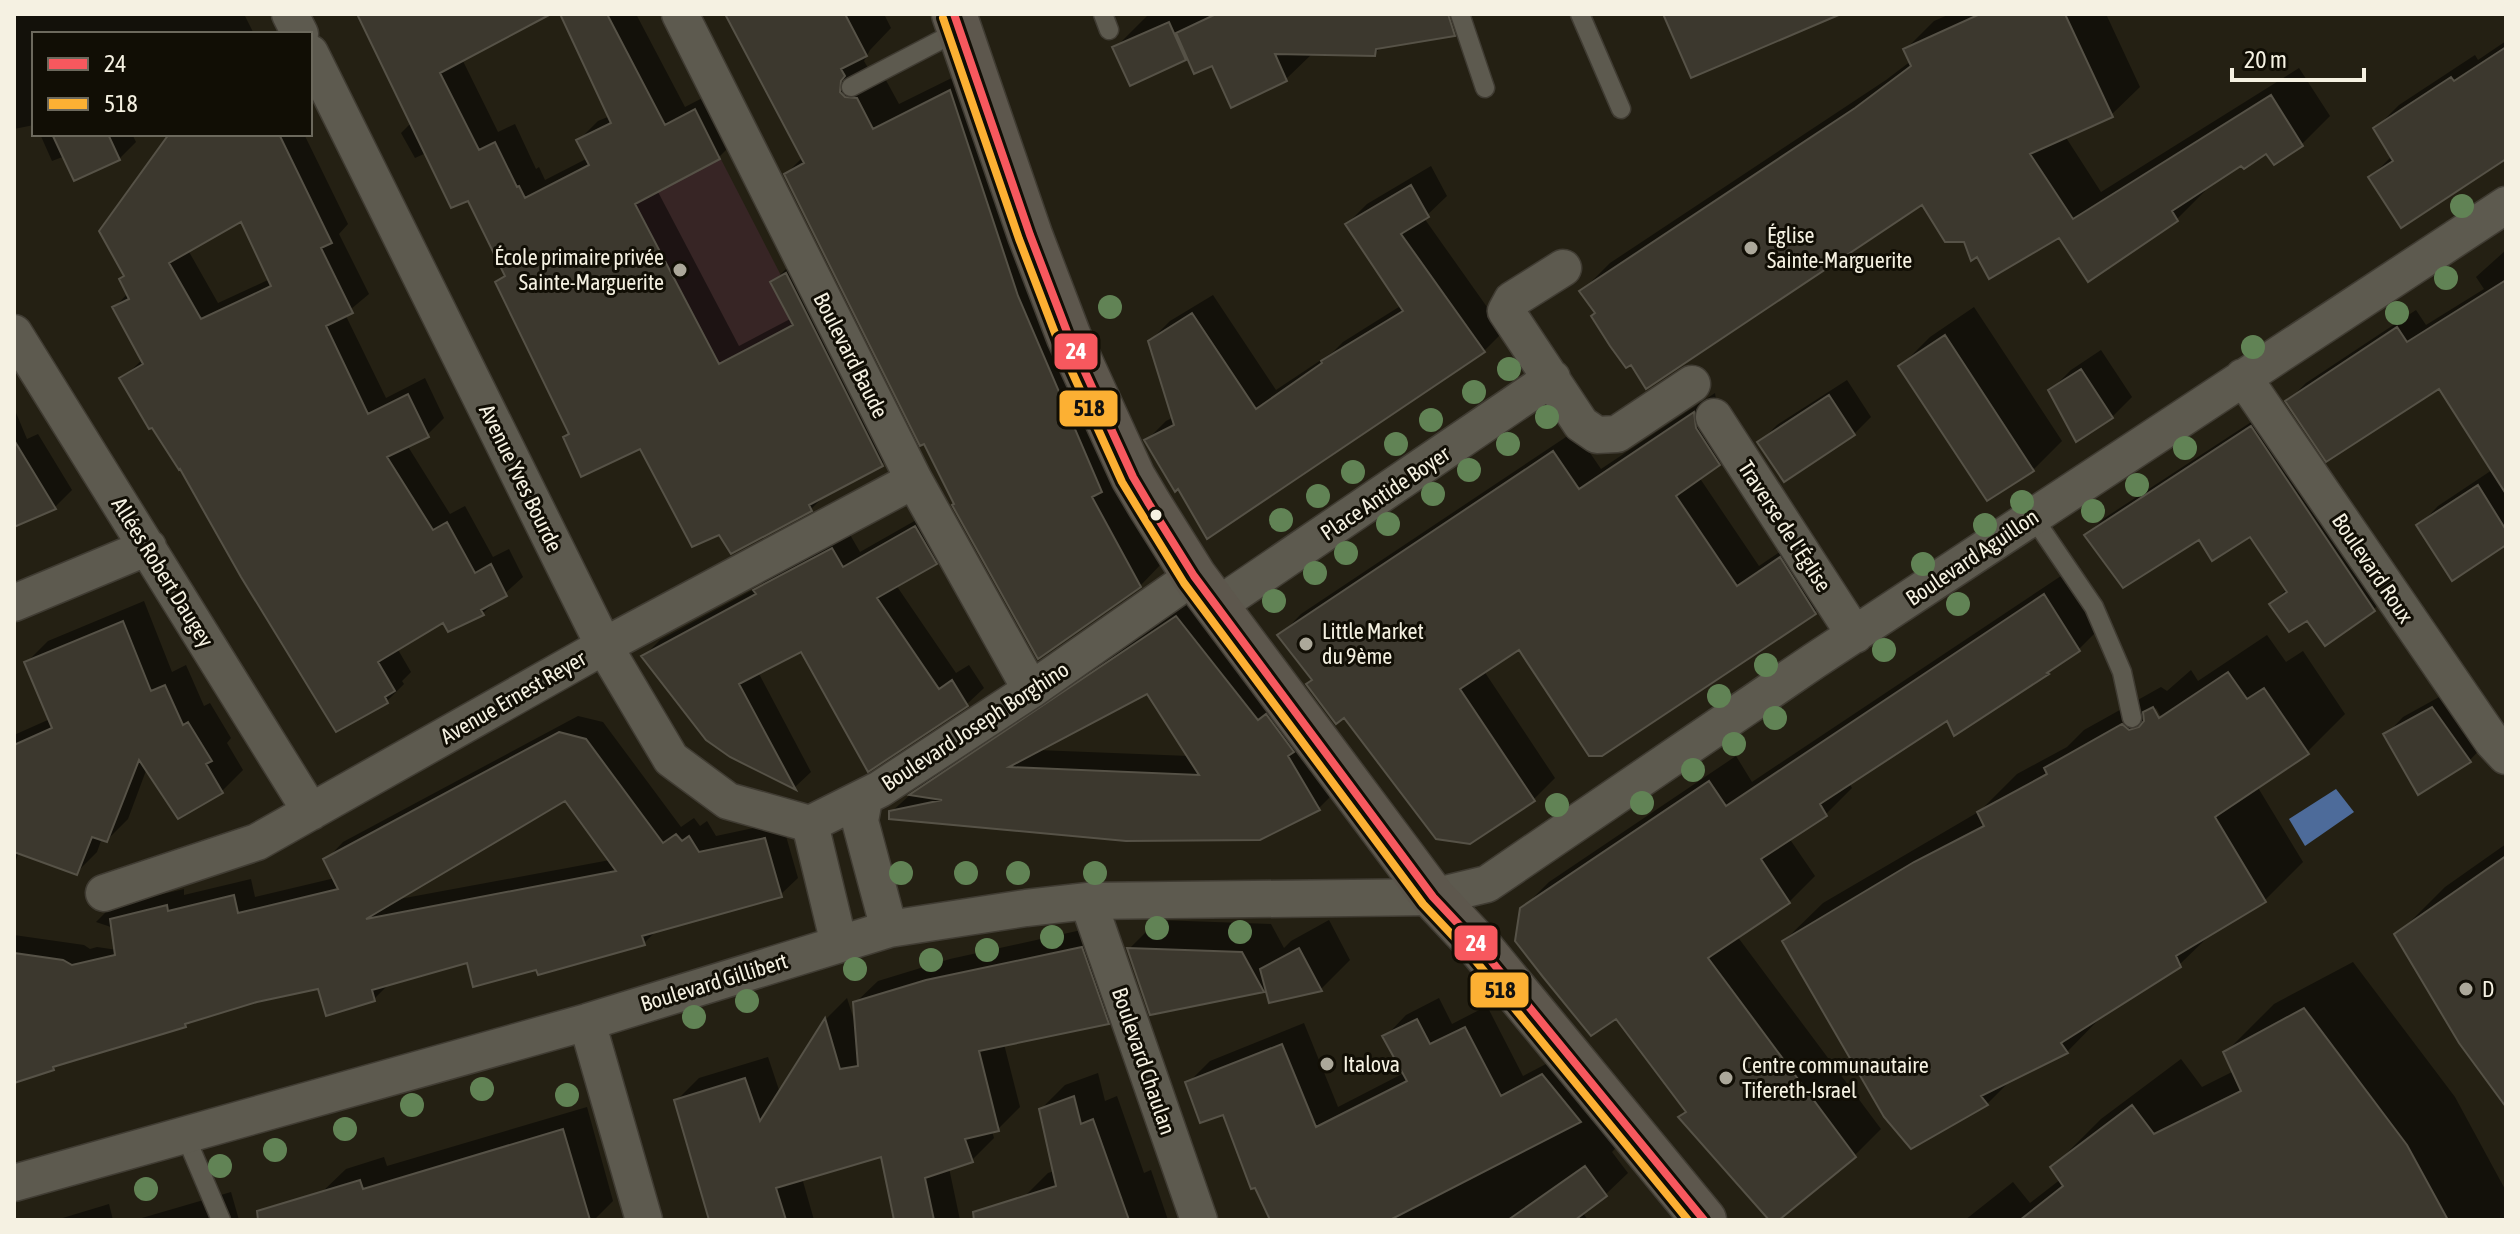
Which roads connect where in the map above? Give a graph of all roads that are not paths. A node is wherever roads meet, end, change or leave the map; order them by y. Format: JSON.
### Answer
{"nodes":[{"id":1,"x":290,"y":14,"type":"edge"},
{"id":2,"x":680,"y":14,"type":"edge"},
{"id":3,"x":1460,"y":14,"type":"edge"},
{"id":4,"x":1580,"y":14,"type":"edge"},
{"id":5,"x":957,"y":22,"type":"edge"},
{"id":6,"x":299,"y":32,"type":"edge"},
{"id":7,"x":312,"y":57,"type":"edge"},
{"id":8,"x":851,"y":87,"type":"dead end"},
{"id":9,"x":1485,"y":88,"type":"dead end"},
{"id":10,"x":1621,"y":109,"type":"dead end"},
{"id":11,"x":2506,"y":205,"type":"edge"},
{"id":12,"x":1563,"y":268,"type":"dead end"},
{"id":13,"x":14,"y":333,"type":"edge"},
{"id":14,"x":2243,"y":377,"type":"junction"},
{"id":15,"x":1552,"y":378,"type":"junction"},
{"id":16,"x":1692,"y":384,"type":"dead end"},
{"id":17,"x":1714,"y":417,"type":"dead end"},
{"id":18,"x":914,"y":480,"type":"junction"},
{"id":19,"x":2033,"y":517,"type":"junction"},
{"id":20,"x":148,"y":547,"type":"junction"},
{"id":21,"x":1206,"y":591,"type":"junction"},
{"id":22,"x":14,"y":603,"type":"edge"},
{"id":23,"x":1855,"y":635,"type":"junction"},
{"id":24,"x":604,"y":646,"type":"junction"},
{"id":25,"x":1031,"y":690,"type":"junction"},
{"id":26,"x":2132,"y":718,"type":"dead end"},
{"id":27,"x":2506,"y":756,"type":"edge"},
{"id":28,"x":864,"y":799,"type":"junction"},
{"id":29,"x":311,"y":812,"type":"junction"},
{"id":30,"x":810,"y":824,"type":"junction"},
{"id":31,"x":104,"y":893,"type":"dead end"},
{"id":32,"x":1433,"y":897,"type":"junction"},
{"id":33,"x":1088,"y":901,"type":"junction"},
{"id":34,"x":889,"y":929,"type":"junction"},
{"id":35,"x":839,"y":944,"type":"junction"},
{"id":36,"x":587,"y":1022,"type":"junction"},
{"id":37,"x":185,"y":1135,"type":"junction"},
{"id":38,"x":14,"y":1183,"type":"edge"},
{"id":39,"x":221,"y":1220,"type":"edge"},
{"id":40,"x":644,"y":1220,"type":"edge"},
{"id":41,"x":1199,"y":1220,"type":"edge"},
{"id":42,"x":1704,"y":1220,"type":"edge"}],
"edges":[{"from":1,"to":6,"type":"street"},
{"from":2,"to":18,"type":"street","name":"Boulevard Baude"},
{"from":3,"to":9,"type":"lane"},
{"from":4,"to":10,"type":"lane"},
{"from":5,"to":8,"type":"lane"},
{"from":5,"to":21,"type":"street"},
{"from":7,"to":24,"type":"street","name":"Avenue Yves Bourde"},
{"from":11,"to":14,"type":"street","name":"Boulevard Aguillon"},
{"from":12,"to":15,"type":"street"},
{"from":13,"to":20,"type":"street","name":"Allées Robert Daugey"},
{"from":14,"to":19,"type":"street","name":"Boulevard Aguillon"},
{"from":14,"to":27,"type":"street","name":"Boulevard Roux"},
{"from":15,"to":16,"type":"street"},
{"from":15,"to":21,"type":"street","name":"Place Antide Boyer"},
{"from":17,"to":23,"type":"street","name":"Traverse de l'Église"},
{"from":18,"to":24,"type":"street","name":"Avenue Ernest Reyer"},
{"from":18,"to":25,"type":"street","name":"Boulevard Baude"},
{"from":19,"to":23,"type":"street","name":"Boulevard Aguillon"},
{"from":19,"to":26,"type":"lane"},
{"from":20,"to":22,"type":"street"},
{"from":20,"to":29,"type":"street","name":"Allées Robert Daugey"},
{"from":21,"to":25,"type":"street","name":"Boulevard Joseph Borghino"},
{"from":21,"to":32,"type":"street"},
{"from":23,"to":32,"type":"street","name":"Boulevard Aguillon"},
{"from":24,"to":29,"type":"street","name":"Avenue Ernest Reyer"},
{"from":24,"to":30,"type":"street","name":"Avenue Yves Bourde"},
{"from":25,"to":28,"type":"street","name":"Boulevard Joseph Borghino"},
{"from":28,"to":30,"type":"street"},
{"from":28,"to":34,"type":"street","name":"Boulevard Joseph Borghino"},
{"from":29,"to":31,"type":"street","name":"Avenue Ernest Reyer"},
{"from":30,"to":35,"type":"street"},
{"from":32,"to":33,"type":"street","name":"Boulevard Gillibert"},
{"from":32,"to":42,"type":"street"},
{"from":33,"to":34,"type":"street","name":"Boulevard Gillibert"},
{"from":33,"to":41,"type":"street","name":"Boulevard Chaulan"},
{"from":34,"to":35,"type":"street","name":"Boulevard Gillibert"},
{"from":35,"to":36,"type":"street","name":"Boulevard Gillibert"},
{"from":36,"to":37,"type":"street","name":"Boulevard Gillibert"},
{"from":36,"to":40,"type":"street"},
{"from":37,"to":38,"type":"street","name":"Boulevard Gillibert"},
{"from":37,"to":39,"type":"lane"}]}
